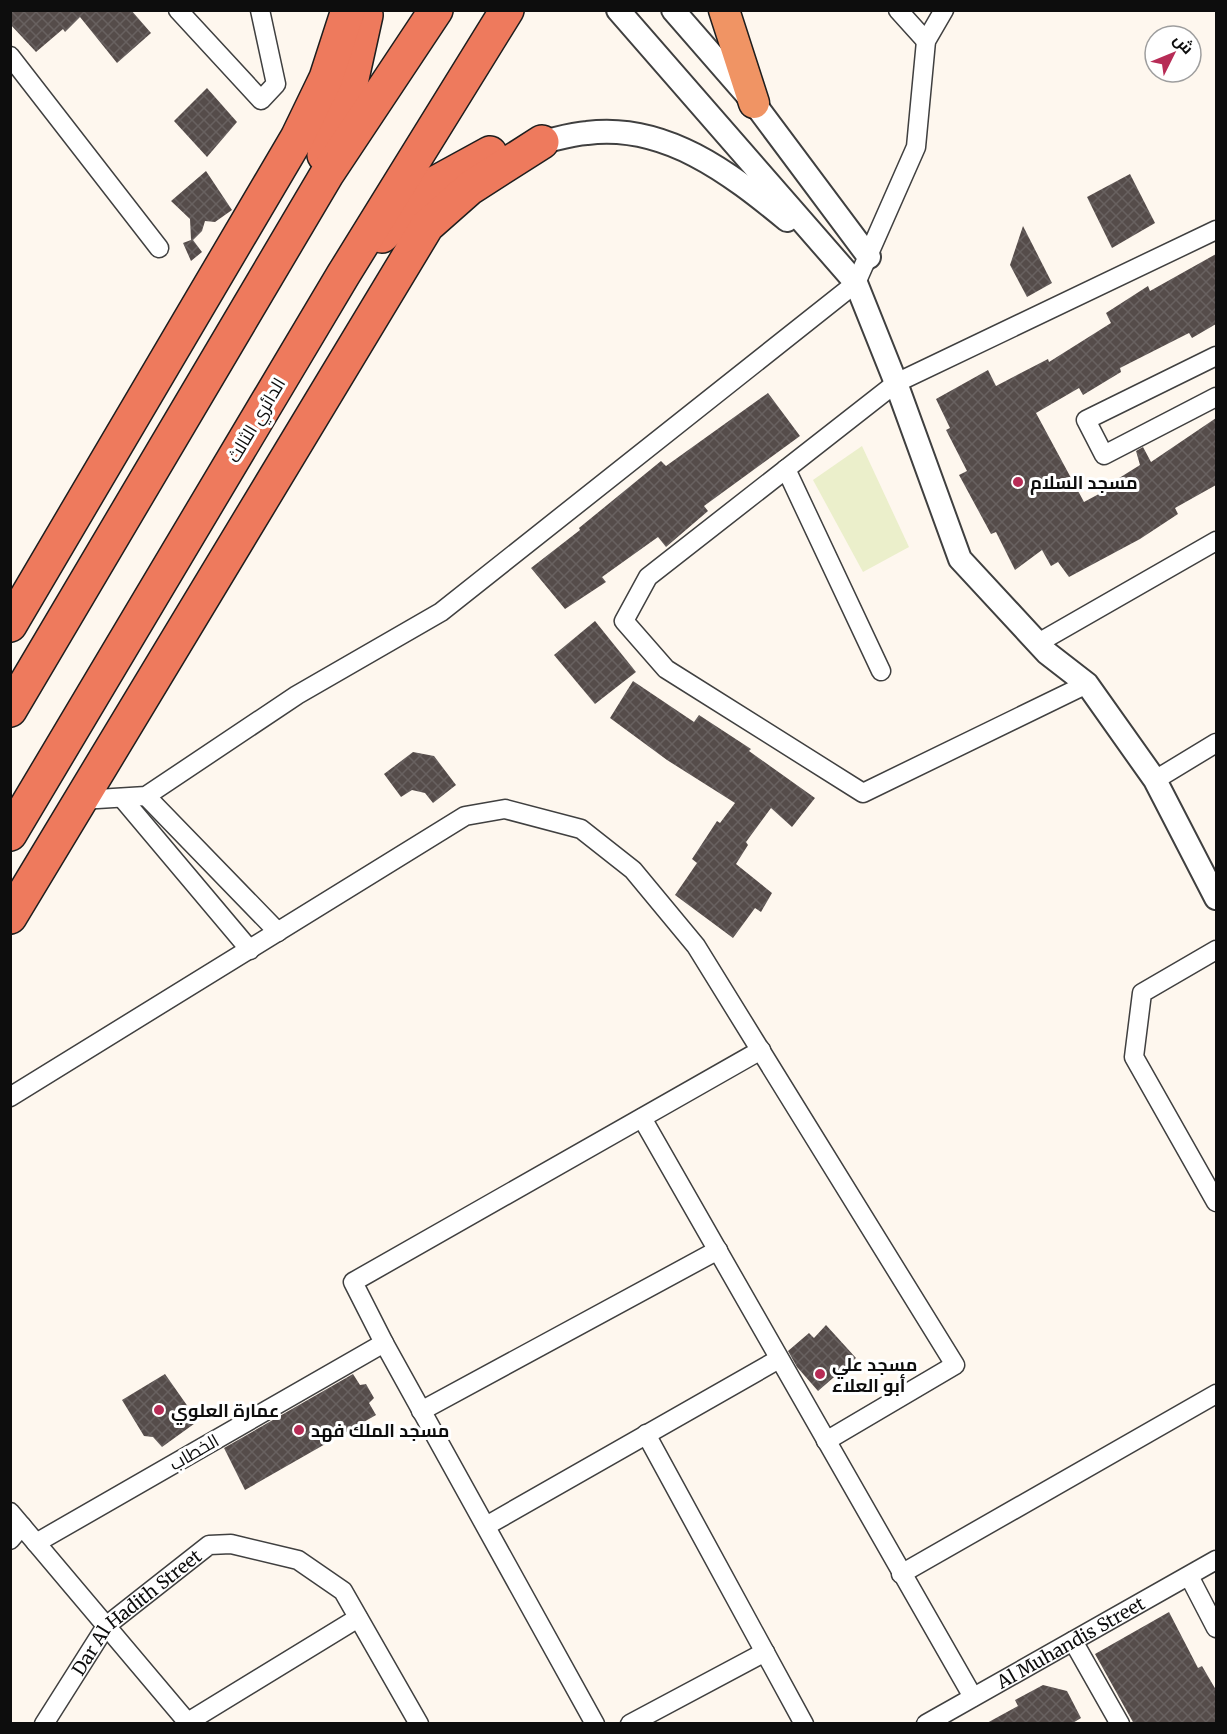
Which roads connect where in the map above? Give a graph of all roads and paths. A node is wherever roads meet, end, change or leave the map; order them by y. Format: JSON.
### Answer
{"nodes":[{"id":1,"x":178,"y":10,"type":"edge"},
{"id":2,"x":260,"y":10,"type":"edge"},
{"id":3,"x":348,"y":10,"type":"edge"},
{"id":4,"x":367,"y":10,"type":"edge"},
{"id":5,"x":436,"y":10,"type":"edge"},
{"id":6,"x":618,"y":10,"type":"edge"},
{"id":7,"x":673,"y":10,"type":"edge"},
{"id":8,"x":724,"y":10,"type":"edge"},
{"id":9,"x":898,"y":10,"type":"edge"},
{"id":10,"x":944,"y":10,"type":"edge"},
{"id":11,"x":505,"y":15,"type":"edge"},
{"id":12,"x":926,"y":41,"type":"junction"},
{"id":13,"x":10,"y":56,"type":"edge"},
{"id":14,"x":754,"y":103,"type":"junction"},
{"id":15,"x":542,"y":142,"type":"junction"},
{"id":16,"x":299,"y":221,"type":"junction"},
{"id":17,"x":1216,"y":230,"type":"edge"},
{"id":18,"x":159,"y":248,"type":"dead end"},
{"id":19,"x":869,"y":257,"type":"junction"},
{"id":20,"x":839,"y":264,"type":"junction"},
{"id":21,"x":343,"y":274,"type":"junction"},
{"id":22,"x":856,"y":283,"type":"junction"},
{"id":23,"x":1216,"y":356,"type":"edge"},
{"id":24,"x":896,"y":383,"type":"junction"},
{"id":25,"x":1216,"y":398,"type":"edge"},
{"id":26,"x":786,"y":469,"type":"junction"},
{"id":27,"x":133,"y":503,"type":"junction"},
{"id":28,"x":1216,"y":542,"type":"edge"},
{"id":29,"x":12,"y":622,"type":"edge"},
{"id":30,"x":1038,"y":643,"type":"junction"},
{"id":31,"x":881,"y":671,"type":"dead end"},
{"id":32,"x":1087,"y":684,"type":"junction"},
{"id":33,"x":10,"y":710,"type":"edge"},
{"id":34,"x":1216,"y":743,"type":"edge"},
{"id":35,"x":1155,"y":780,"type":"junction"},
{"id":36,"x":146,"y":796,"type":"junction"},
{"id":37,"x":123,"y":798,"type":"junction"},
{"id":38,"x":81,"y":800,"type":"junction"},
{"id":39,"x":10,"y":834,"type":"edge"},
{"id":40,"x":1215,"y":893,"type":"edge"},
{"id":41,"x":10,"y":917,"type":"edge"},
{"id":42,"x":278,"y":932,"type":"junction"},
{"id":43,"x":250,"y":950,"type":"junction"},
{"id":44,"x":1216,"y":950,"type":"edge"},
{"id":45,"x":761,"y":1050,"type":"junction"},
{"id":46,"x":10,"y":1097,"type":"edge"},
{"id":47,"x":642,"y":1118,"type":"junction"},
{"id":48,"x":1216,"y":1202,"type":"edge"},
{"id":49,"x":718,"y":1250,"type":"junction"},
{"id":50,"x":384,"y":1343,"type":"junction"},
{"id":51,"x":779,"y":1359,"type":"junction"},
{"id":52,"x":1216,"y":1394,"type":"edge"},
{"id":53,"x":421,"y":1411,"type":"junction"},
{"id":54,"x":646,"y":1434,"type":"junction"},
{"id":55,"x":826,"y":1441,"type":"junction"},
{"id":56,"x":14,"y":1526,"type":"edge"},
{"id":57,"x":486,"y":1527,"type":"junction"},
{"id":58,"x":36,"y":1543,"type":"junction"},
{"id":59,"x":1216,"y":1560,"type":"edge"},
{"id":60,"x":901,"y":1574,"type":"junction"},
{"id":61,"x":1188,"y":1576,"type":"junction"},
{"id":62,"x":358,"y":1618,"type":"junction"},
{"id":63,"x":106,"y":1626,"type":"junction"},
{"id":64,"x":1216,"y":1628,"type":"edge"},
{"id":65,"x":1073,"y":1641,"type":"junction"},
{"id":66,"x":765,"y":1652,"type":"junction"},
{"id":67,"x":973,"y":1697,"type":"junction"},
{"id":68,"x":189,"y":1723,"type":"edge"},
{"id":69,"x":44,"y":1724,"type":"edge"},
{"id":70,"x":419,"y":1724,"type":"edge"},
{"id":71,"x":595,"y":1724,"type":"edge"},
{"id":72,"x":630,"y":1724,"type":"edge"},
{"id":73,"x":804,"y":1724,"type":"edge"},
{"id":74,"x":926,"y":1724,"type":"edge"},
{"id":75,"x":1120,"y":1724,"type":"edge"}],
"edges":[{"from":1,"to":2,"type":"street"},
{"from":3,"to":29,"type":"highway"},
{"from":4,"to":16,"type":"highway"},
{"from":5,"to":16,"type":"highway"},
{"from":6,"to":20,"type":"street"},
{"from":7,"to":14,"type":"street"},
{"from":8,"to":14,"type":"highway"},
{"from":9,"to":12,"type":"street"},
{"from":10,"to":12,"type":"street"},
{"from":11,"to":21,"type":"highway","name":"الدائري الثالث"},
{"from":12,"to":19,"type":"street"},
{"from":13,"to":18,"type":"street"},
{"from":14,"to":19,"type":"street"},
{"from":15,"to":20,"type":"street"},
{"from":15,"to":21,"type":"highway"},
{"from":15,"to":38,"type":"highway"},
{"from":16,"to":27,"type":"highway"},
{"from":17,"to":24,"type":"street"},
{"from":19,"to":22,"type":"street"},
{"from":20,"to":22,"type":"street"},
{"from":21,"to":39,"type":"highway","name":"الدائري الثالث"},
{"from":22,"to":24,"type":"street"},
{"from":22,"to":36,"type":"street"},
{"from":23,"to":25,"type":"street"},
{"from":24,"to":26,"type":"street"},
{"from":24,"to":30,"type":"street"},
{"from":26,"to":31,"type":"street"},
{"from":26,"to":32,"type":"street"},
{"from":27,"to":29,"type":"highway"},
{"from":27,"to":33,"type":"highway"},
{"from":28,"to":30,"type":"street"},
{"from":30,"to":32,"type":"street"},
{"from":32,"to":35,"type":"street"},
{"from":34,"to":35,"type":"street"},
{"from":35,"to":40,"type":"street"},
{"from":36,"to":37,"type":"street"},
{"from":36,"to":42,"type":"street"},
{"from":37,"to":38,"type":"street"},
{"from":37,"to":43,"type":"street"},
{"from":38,"to":41,"type":"highway"},
{"from":42,"to":43,"type":"street"},
{"from":42,"to":45,"type":"street"},
{"from":43,"to":46,"type":"street"},
{"from":44,"to":48,"type":"street"},
{"from":45,"to":47,"type":"street"},
{"from":45,"to":55,"type":"street"},
{"from":47,"to":49,"type":"street"},
{"from":47,"to":50,"type":"street"},
{"from":49,"to":51,"type":"street"},
{"from":49,"to":53,"type":"street"},
{"from":50,"to":53,"type":"street"},
{"from":50,"to":58,"type":"street","name":"الخطاب"},
{"from":51,"to":54,"type":"street"},
{"from":51,"to":55,"type":"street"},
{"from":52,"to":60,"type":"street"},
{"from":53,"to":57,"type":"street"},
{"from":54,"to":57,"type":"street"},
{"from":54,"to":66,"type":"street"},
{"from":55,"to":60,"type":"street"},
{"from":56,"to":58,"type":"street"},
{"from":57,"to":71,"type":"street"},
{"from":58,"to":63,"type":"street"},
{"from":59,"to":61,"type":"street","name":"Al Muhandis Street"},
{"from":60,"to":67,"type":"street"},
{"from":61,"to":64,"type":"street"},
{"from":61,"to":65,"type":"street","name":"Al Muhandis Street"},
{"from":62,"to":63,"type":"street","name":"Dar Al Hadith Street"},
{"from":62,"to":68,"type":"street"},
{"from":62,"to":70,"type":"street","name":"Dar Al Hadith Street"},
{"from":63,"to":68,"type":"street"},
{"from":63,"to":69,"type":"street","name":"Dar Al Hadith Street"},
{"from":65,"to":67,"type":"street","name":"Al Muhandis Street"},
{"from":65,"to":75,"type":"street"},
{"from":66,"to":72,"type":"street"},
{"from":66,"to":73,"type":"street"},
{"from":67,"to":74,"type":"street","name":"Al Muhandis Street"}]}
